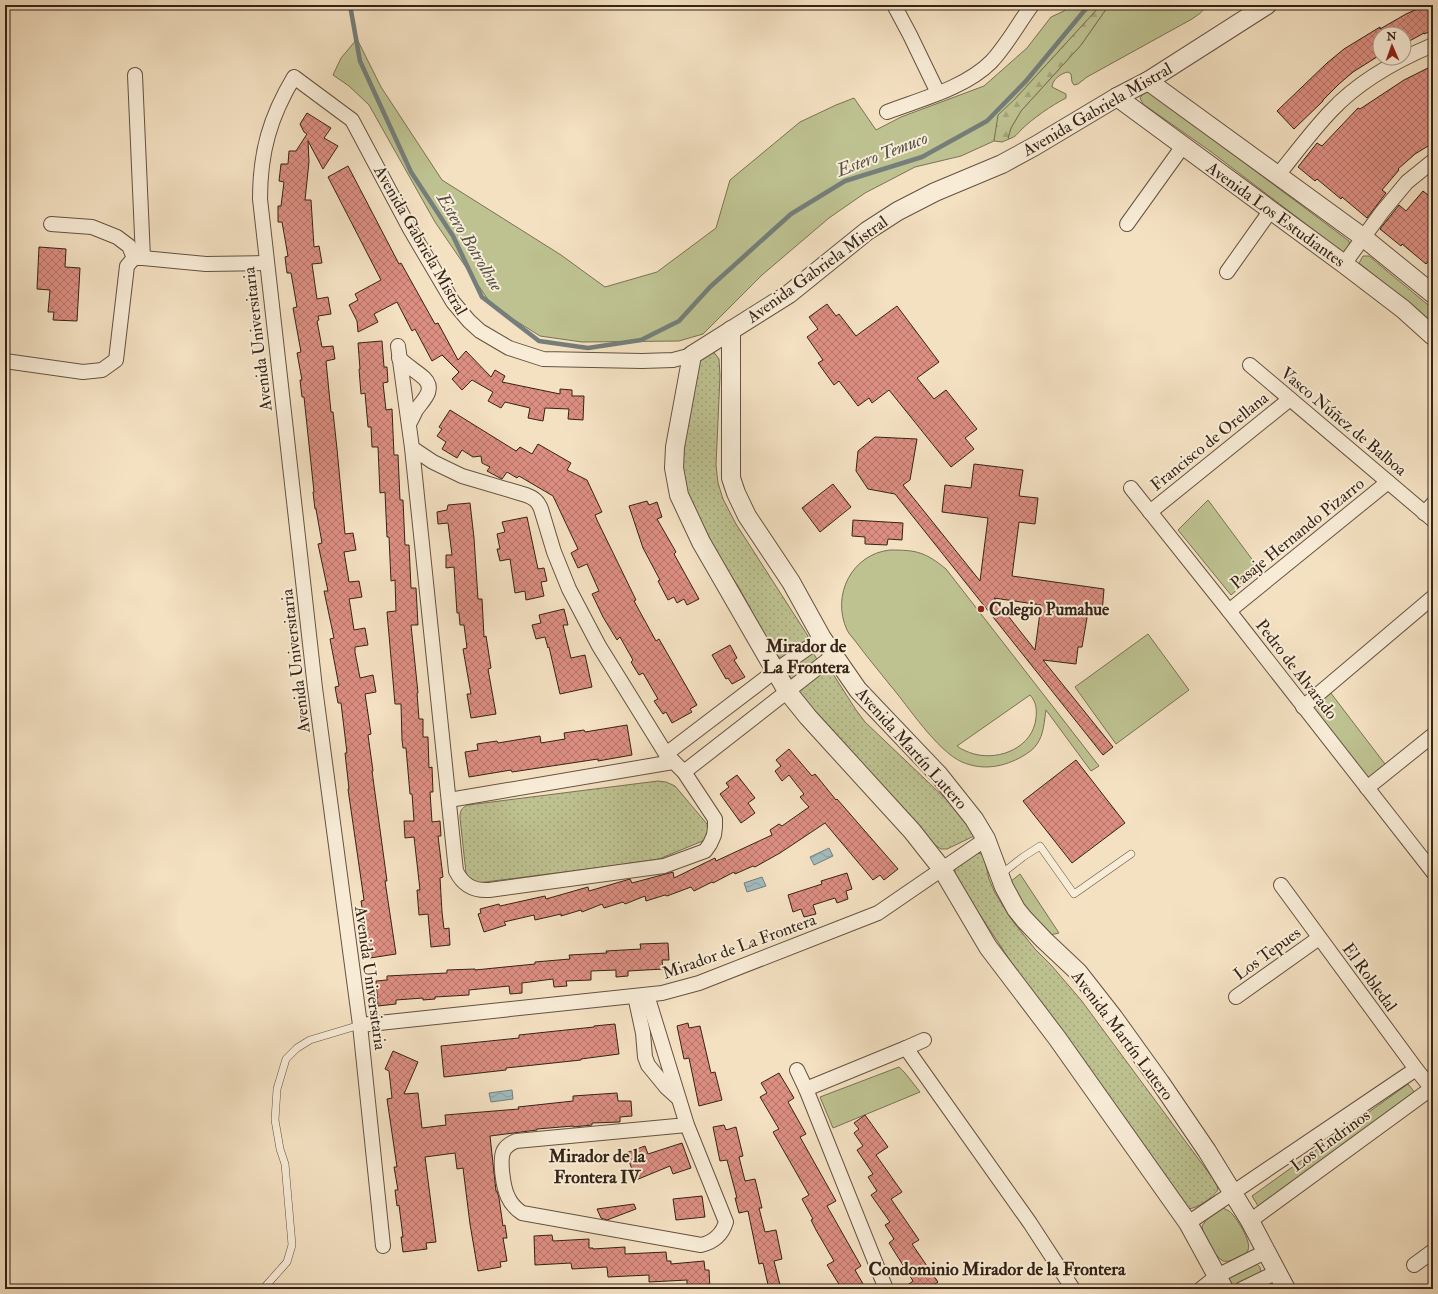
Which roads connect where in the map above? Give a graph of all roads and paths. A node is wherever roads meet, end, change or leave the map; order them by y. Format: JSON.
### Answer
{"nodes":[{"id":1,"x":894,"y":5,"type":"edge"},
{"id":2,"x":1032,"y":5,"type":"edge"},
{"id":3,"x":1268,"y":5,"type":"edge"},
{"id":4,"x":1433,"y":45,"type":"edge"},
{"id":5,"x":135,"y":75,"type":"dead end"},
{"id":6,"x":294,"y":77,"type":"joint"},
{"id":7,"x":1148,"y":81,"type":"junction"},
{"id":8,"x":938,"y":93,"type":"junction"},
{"id":9,"x":1117,"y":97,"type":"junction"},
{"id":10,"x":887,"y":112,"type":"dead end"},
{"id":11,"x":1183,"y":146,"type":"junction"},
{"id":12,"x":1433,"y":161,"type":"edge"},
{"id":13,"x":1278,"y":175,"type":"junction"},
{"id":14,"x":1271,"y":210,"type":"junction"},
{"id":15,"x":51,"y":224,"type":"dead end"},
{"id":16,"x":1127,"y":224,"type":"dead end"},
{"id":17,"x":1364,"y":238,"type":"junction"},
{"id":18,"x":138,"y":258,"type":"junction"},
{"id":19,"x":266,"y":263,"type":"junction"},
{"id":20,"x":1344,"y":264,"type":"junction"},
{"id":21,"x":1226,"y":272,"type":"dead end"},
{"id":22,"x":1433,"y":294,"type":"edge"},
{"id":23,"x":732,"y":330,"type":"junction"},
{"id":24,"x":1433,"y":336,"type":"edge"},
{"id":25,"x":692,"y":355,"type":"junction"},
{"id":26,"x":5,"y":361,"type":"edge"},
{"id":27,"x":1250,"y":365,"type":"dead end"},
{"id":28,"x":1290,"y":399,"type":"junction"},
{"id":29,"x":409,"y":424,"type":"junction"},
{"id":30,"x":412,"y":448,"type":"junction"},
{"id":31,"x":1388,"y":482,"type":"junction"},
{"id":32,"x":1131,"y":488,"type":"dead end"},
{"id":33,"x":1150,"y":512,"type":"junction"},
{"id":34,"x":1430,"y":512,"type":"edge"},
{"id":35,"x":1433,"y":597,"type":"edge"},
{"id":36,"x":1229,"y":611,"type":"junction"},
{"id":37,"x":822,"y":638,"type":"junction"},
{"id":38,"x":834,"y":655,"type":"junction"},
{"id":39,"x":775,"y":671,"type":"junction"},
{"id":40,"x":787,"y":691,"type":"junction"},
{"id":41,"x":1303,"y":707,"type":"junction"},
{"id":42,"x":1433,"y":735,"type":"edge"},
{"id":43,"x":670,"y":758,"type":"junction"},
{"id":44,"x":684,"y":772,"type":"junction"},
{"id":45,"x":1367,"y":788,"type":"junction"},
{"id":46,"x":449,"y":800,"type":"junction"},
{"id":47,"x":986,"y":839,"type":"junction"},
{"id":48,"x":1131,"y":854,"type":"dead end"},
{"id":49,"x":942,"y":868,"type":"junction"},
{"id":50,"x":1433,"y":872,"type":"edge"},
{"id":51,"x":1000,"y":876,"type":"junction"},
{"id":52,"x":1281,"y":885,"type":"dead end"},
{"id":53,"x":1319,"y":938,"type":"junction"},
{"id":54,"x":641,"y":996,"type":"junction"},
{"id":55,"x":1236,"y":997,"type":"dead end"},
{"id":56,"x":360,"y":1025,"type":"junction"},
{"id":57,"x":924,"y":1040,"type":"dead end"},
{"id":58,"x":906,"y":1048,"type":"junction"},
{"id":59,"x":1416,"y":1069,"type":"junction"},
{"id":60,"x":797,"y":1070,"type":"dead end"},
{"id":61,"x":806,"y":1089,"type":"junction"},
{"id":62,"x":1432,"y":1089,"type":"edge"},
{"id":63,"x":679,"y":1099,"type":"junction"},
{"id":64,"x":687,"y":1125,"type":"junction"},
{"id":65,"x":1233,"y":1193,"type":"junction"},
{"id":66,"x":1250,"y":1221,"type":"junction"},
{"id":67,"x":1188,"y":1223,"type":"junction"},
{"id":68,"x":383,"y":1246,"type":"dead end"},
{"id":69,"x":1267,"y":1251,"type":"junction"},
{"id":70,"x":1433,"y":1251,"type":"edge"},
{"id":71,"x":1414,"y":1265,"type":"dead end"},
{"id":72,"x":1277,"y":1272,"type":"junction"},
{"id":73,"x":1220,"y":1282,"type":"edge"},
{"id":74,"x":263,"y":1289,"type":"edge"},
{"id":75,"x":886,"y":1289,"type":"edge"},
{"id":76,"x":1073,"y":1289,"type":"edge"},
{"id":77,"x":1201,"y":1289,"type":"edge"},
{"id":78,"x":1242,"y":1289,"type":"edge"},
{"id":79,"x":1286,"y":1289,"type":"edge"}],
"edges":[{"from":1,"to":8,"type":"street"},
{"from":2,"to":8,"type":"street"},
{"from":3,"to":7,"type":"street","name":"Avenida Gabriela Mistral"},
{"from":4,"to":13,"type":"street"},
{"from":5,"to":18,"type":"street"},
{"from":6,"to":19,"type":"street","name":"Avenida Universitaria"},
{"from":6,"to":25,"type":"street","name":"Avenida Gabriela Mistral"},
{"from":7,"to":9,"type":"street","name":"Avenida Gabriela Mistral"},
{"from":7,"to":13,"type":"street","name":"Avenida Los Estudiantes"},
{"from":8,"to":10,"type":"street"},
{"from":9,"to":11,"type":"street","name":"Avenida Los Estudiantes"},
{"from":9,"to":23,"type":"street","name":"Avenida Gabriela Mistral"},
{"from":11,"to":14,"type":"street","name":"Avenida Los Estudiantes"},
{"from":11,"to":16,"type":"street"},
{"from":12,"to":17,"type":"street"},
{"from":13,"to":17,"type":"street","name":"Avenida Los Estudiantes"},
{"from":14,"to":20,"type":"street","name":"Avenida Los Estudiantes"},
{"from":14,"to":21,"type":"street"},
{"from":15,"to":18,"type":"street"},
{"from":17,"to":20,"type":"street"},
{"from":17,"to":22,"type":"street","name":"Avenida Los Estudiantes"},
{"from":18,"to":19,"type":"street"},
{"from":18,"to":26,"type":"street"},
{"from":19,"to":56,"type":"street","name":"Avenida Universitaria"},
{"from":20,"to":24,"type":"street","name":"Avenida Los Estudiantes"},
{"from":23,"to":25,"type":"street","name":"Avenida Gabriela Mistral"},
{"from":23,"to":37,"type":"street","name":"Avenida Martín Lutero"},
{"from":25,"to":39,"type":"street"},
{"from":27,"to":28,"type":"street","name":"Vasco Núñez de Balboa"},
{"from":28,"to":31,"type":"street","name":"Vasco Núñez de Balboa"},
{"from":28,"to":33,"type":"street","name":"Francisco de Orellana"},
{"from":29,"to":29,"type":"street"},
{"from":29,"to":30,"type":"street"},
{"from":30,"to":43,"type":"street"},
{"from":30,"to":46,"type":"street"},
{"from":31,"to":34,"type":"street","name":"Vasco Núñez de Balboa"},
{"from":31,"to":36,"type":"street","name":"Pasaje Hernando Pizarro"},
{"from":32,"to":33,"type":"street","name":"Pedro de Alvarado"},
{"from":33,"to":36,"type":"street","name":"Pedro de Alvarado"},
{"from":35,"to":41,"type":"street"},
{"from":36,"to":41,"type":"street","name":"Pedro de Alvarado"},
{"from":37,"to":38,"type":"street","name":"Avenida Martín Lutero"},
{"from":37,"to":39,"type":"street"},
{"from":38,"to":40,"type":"street"},
{"from":38,"to":47,"type":"street","name":"Avenida Martín Lutero"},
{"from":39,"to":40,"type":"street"},
{"from":39,"to":43,"type":"street"},
{"from":40,"to":44,"type":"street"},
{"from":40,"to":49,"type":"street"},
{"from":41,"to":45,"type":"street","name":"Pedro de Alvarado"},
{"from":42,"to":45,"type":"street"},
{"from":43,"to":44,"type":"street"},
{"from":43,"to":46,"type":"street"},
{"from":44,"to":46,"type":"street"},
{"from":45,"to":50,"type":"street","name":"Pedro de Alvarado"},
{"from":47,"to":49,"type":"street","name":"Mirador de La Frontera"},
{"from":47,"to":51,"type":"street","name":"Avenida Martín Lutero"},
{"from":48,"to":51,"type":"lane"},
{"from":49,"to":54,"type":"street","name":"Mirador de La Frontera"},
{"from":49,"to":67,"type":"street"},
{"from":51,"to":65,"type":"street","name":"Avenida Martín Lutero"},
{"from":52,"to":53,"type":"street","name":"El Robledal"},
{"from":53,"to":55,"type":"street","name":"Los Tepues"},
{"from":53,"to":59,"type":"street","name":"El Robledal"},
{"from":54,"to":56,"type":"street","name":"Mirador de La Frontera"},
{"from":54,"to":63,"type":"street"},
{"from":54,"to":63,"type":"street"},
{"from":56,"to":68,"type":"street","name":"Avenida Universitaria"},
{"from":56,"to":74,"type":"lane"},
{"from":57,"to":58,"type":"street"},
{"from":58,"to":61,"type":"street"},
{"from":58,"to":76,"type":"street"},
{"from":59,"to":62,"type":"street","name":"El Robledal"},
{"from":59,"to":65,"type":"street","name":"Los Endrinos"},
{"from":60,"to":61,"type":"street"},
{"from":61,"to":75,"type":"street"},
{"from":62,"to":66,"type":"street","name":"Los Endrinos"},
{"from":63,"to":64,"type":"street"},
{"from":64,"to":64,"type":"street"},
{"from":65,"to":66,"type":"street","name":"Avenida Martín Lutero"},
{"from":65,"to":67,"type":"street"},
{"from":66,"to":69,"type":"street","name":"Avenida Martín Lutero"},
{"from":67,"to":73,"type":"street"},
{"from":69,"to":72,"type":"street","name":"Avenida Martín Lutero"},
{"from":69,"to":73,"type":"street"},
{"from":70,"to":71,"type":"street"},
{"from":72,"to":78,"type":"street"},
{"from":72,"to":79,"type":"street","name":"Avenida Martín Lutero"},
{"from":73,"to":77,"type":"street"}]}
